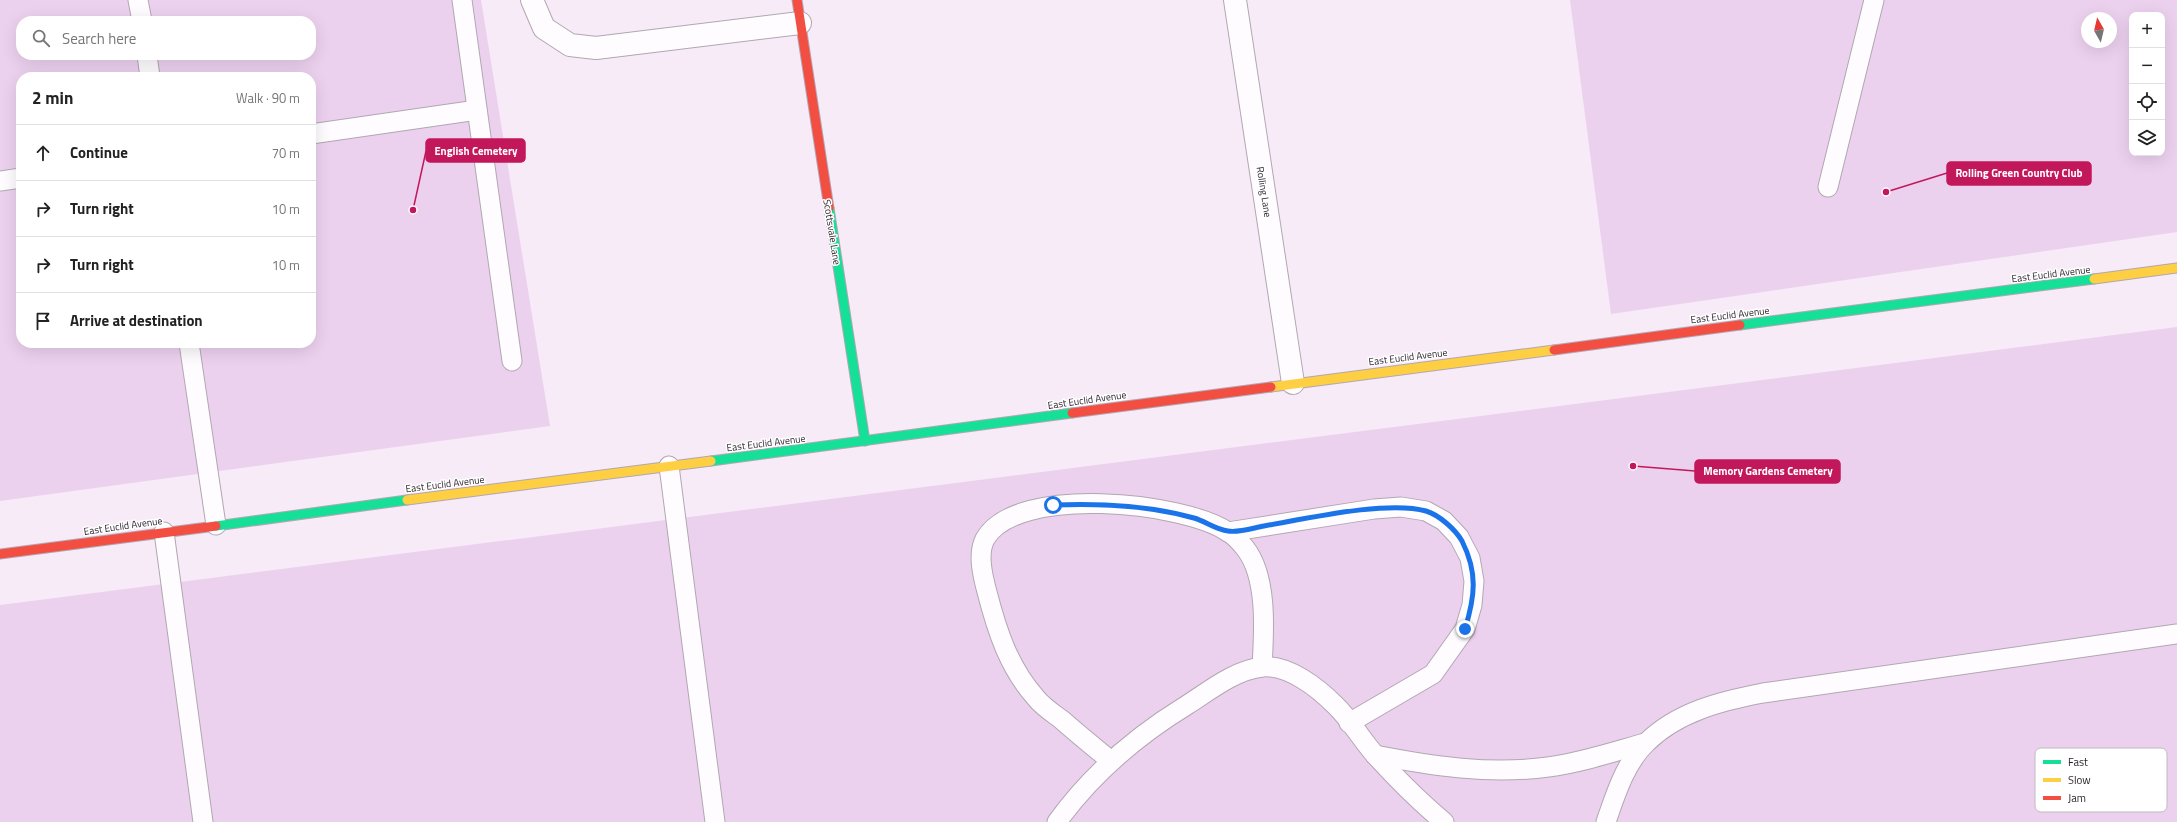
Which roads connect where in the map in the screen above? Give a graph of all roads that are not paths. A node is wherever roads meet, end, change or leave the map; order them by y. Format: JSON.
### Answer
{"nodes":[{"id":1,"x":138,"y":0,"type":"edge"},
{"id":2,"x":462,"y":0,"type":"edge"},
{"id":3,"x":532,"y":0,"type":"edge"},
{"id":4,"x":797,"y":0,"type":"edge"},
{"id":5,"x":1235,"y":0,"type":"edge"},
{"id":6,"x":1874,"y":0,"type":"edge"},
{"id":7,"x":141,"y":16,"type":"edge"},
{"id":8,"x":800,"y":23,"type":"junction"},
{"id":9,"x":148,"y":60,"type":"edge"},
{"id":10,"x":149,"y":72,"type":"edge"},
{"id":11,"x":477,"y":110,"type":"junction"},
{"id":12,"x":316,"y":133,"type":"edge"},
{"id":13,"x":16,"y":179,"type":"edge"},
{"id":14,"x":0,"y":181,"type":"edge"},
{"id":15,"x":1828,"y":186,"type":"dead end"},
{"id":16,"x":2177,"y":268,"type":"edge"},
{"id":17,"x":190,"y":348,"type":"edge"},
{"id":18,"x":512,"y":361,"type":"dead end"},
{"id":19,"x":1293,"y":383,"type":"junction"},
{"id":20,"x":865,"y":441,"type":"junction"},
{"id":21,"x":669,"y":466,"type":"junction"},
{"id":22,"x":216,"y":525,"type":"junction"},
{"id":23,"x":164,"y":532,"type":"junction"},
{"id":24,"x":1228,"y":532,"type":"junction"},
{"id":25,"x":0,"y":554,"type":"edge"},
{"id":26,"x":2177,"y":634,"type":"edge"},
{"id":27,"x":1262,"y":666,"type":"junction"},
{"id":28,"x":1349,"y":723,"type":"junction"},
{"id":29,"x":1645,"y":743,"type":"junction"},
{"id":30,"x":1375,"y":755,"type":"junction"},
{"id":31,"x":1111,"y":762,"type":"junction"},
{"id":32,"x":203,"y":822,"type":"edge"},
{"id":33,"x":715,"y":822,"type":"edge"},
{"id":34,"x":1057,"y":822,"type":"edge"},
{"id":35,"x":1444,"y":822,"type":"edge"},
{"id":36,"x":1606,"y":822,"type":"edge"}],
"edges":[{"from":1,"to":7,"type":"lane"},
{"from":2,"to":11,"type":"lane"},
{"from":3,"to":8,"type":"street"},
{"from":4,"to":8,"type":"main road","name":"Scottsvale Lane"},
{"from":5,"to":19,"type":"street","name":"Rolling Lane"},
{"from":6,"to":15,"type":"lane"},
{"from":8,"to":20,"type":"main road","name":"Scottsvale Lane"},
{"from":9,"to":10,"type":"lane"},
{"from":11,"to":12,"type":"lane"},
{"from":11,"to":18,"type":"lane"},
{"from":13,"to":14,"type":"lane"},
{"from":16,"to":19,"type":"main road","name":"East Euclid Avenue"},
{"from":17,"to":22,"type":"lane"},
{"from":19,"to":20,"type":"main road","name":"East Euclid Avenue"},
{"from":20,"to":21,"type":"main road","name":"East Euclid Avenue"},
{"from":21,"to":22,"type":"main road","name":"East Euclid Avenue"},
{"from":21,"to":33,"type":"lane"},
{"from":22,"to":23,"type":"main road","name":"East Euclid Avenue"},
{"from":23,"to":25,"type":"main road","name":"East Euclid Avenue"},
{"from":23,"to":32,"type":"lane"},
{"from":24,"to":27,"type":"lane"},
{"from":24,"to":28,"type":"lane"},
{"from":24,"to":31,"type":"lane"},
{"from":26,"to":29,"type":"lane"},
{"from":27,"to":28,"type":"lane"},
{"from":27,"to":31,"type":"lane"},
{"from":28,"to":30,"type":"lane"},
{"from":29,"to":30,"type":"lane"},
{"from":29,"to":36,"type":"lane"},
{"from":30,"to":35,"type":"lane"},
{"from":31,"to":34,"type":"lane"}]}
